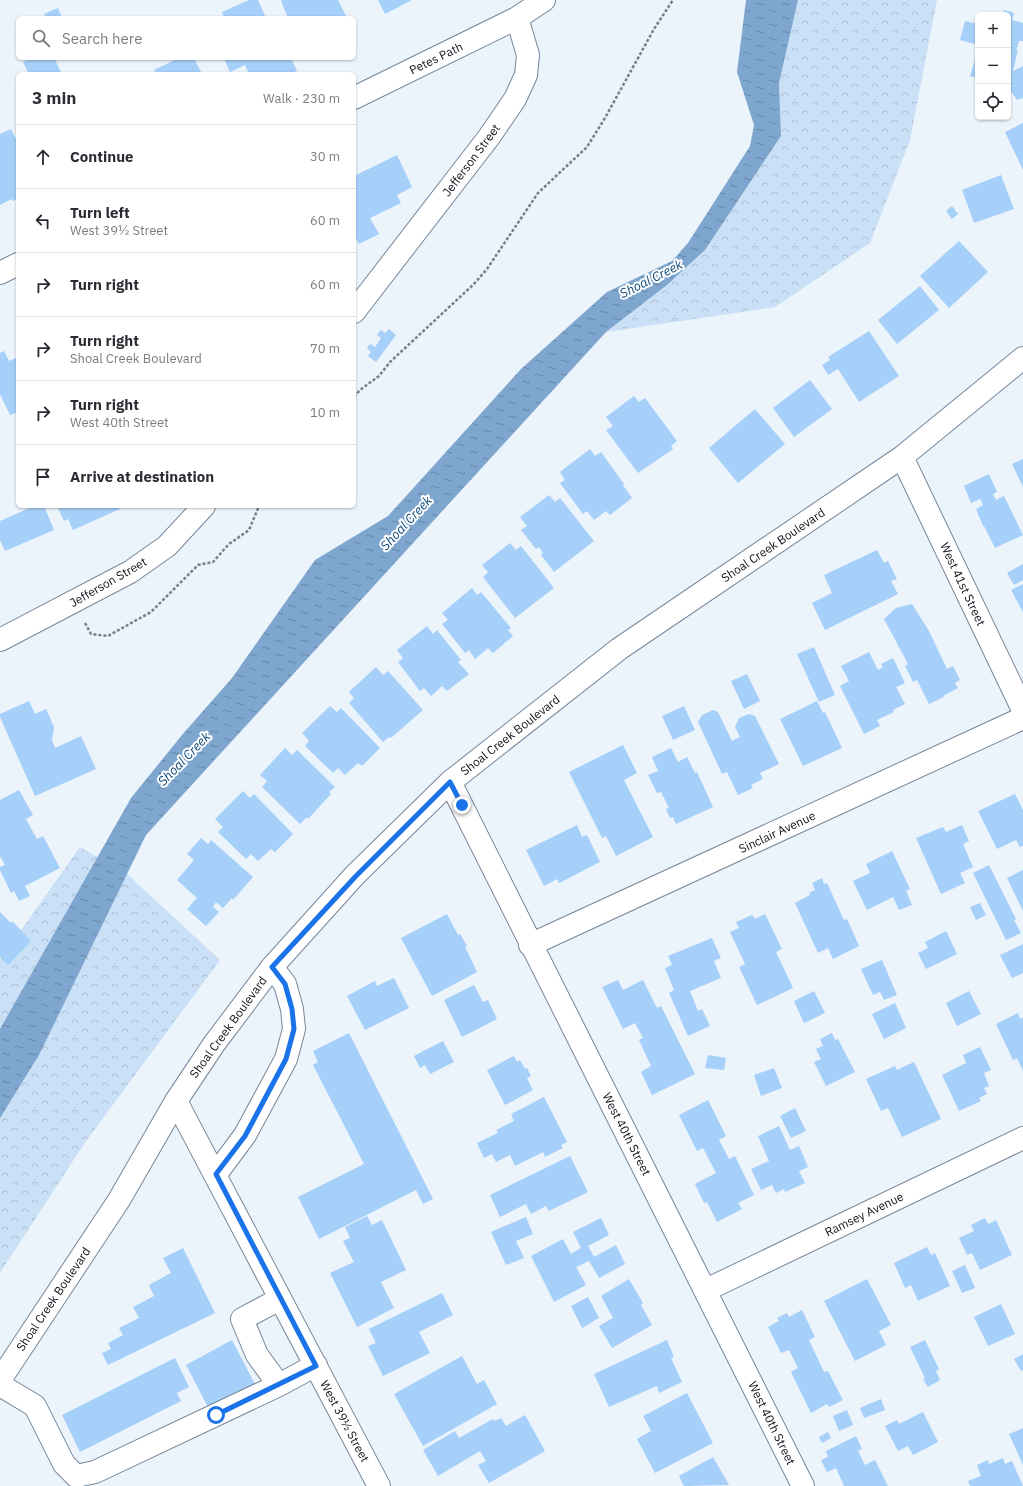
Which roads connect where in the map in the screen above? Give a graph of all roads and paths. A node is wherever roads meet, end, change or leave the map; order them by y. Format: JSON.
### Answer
{"nodes":[{"id":1,"x":544,"y":0,"type":"edge"},
{"id":2,"x":673,"y":0,"type":"edge"},
{"id":3,"x":517,"y":18,"type":"junction"},
{"id":4,"x":356,"y":97,"type":"edge"},
{"id":5,"x":16,"y":265,"type":"edge"},
{"id":6,"x":0,"y":272,"type":"edge"},
{"id":7,"x":356,"y":309,"type":"edge"},
{"id":8,"x":1023,"y":358,"type":"edge"},
{"id":9,"x":356,"y":395,"type":"edge"},
{"id":10,"x":902,"y":457,"type":"junction"},
{"id":11,"x":202,"y":508,"type":"edge"},
{"id":12,"x":258,"y":508,"type":"edge"},
{"id":13,"x":72,"y":603,"type":"junction"},
{"id":14,"x":0,"y":640,"type":"edge"},
{"id":15,"x":1023,"y":710,"type":"edge"},
{"id":16,"x":1023,"y":718,"type":"edge"},
{"id":17,"x":450,"y":782,"type":"junction"},
{"id":18,"x":530,"y":946,"type":"junction"},
{"id":19,"x":272,"y":967,"type":"junction"},
{"id":20,"x":176,"y":1101,"type":"junction"},
{"id":21,"x":1023,"y":1138,"type":"edge"},
{"id":22,"x":216,"y":1174,"type":"junction"},
{"id":23,"x":706,"y":1290,"type":"junction"},
{"id":24,"x":280,"y":1299,"type":"junction"},
{"id":25,"x":316,"y":1366,"type":"junction"},
{"id":26,"x":0,"y":1380,"type":"edge"},
{"id":27,"x":0,"y":1385,"type":"edge"},
{"id":28,"x":279,"y":1385,"type":"junction"},
{"id":29,"x":379,"y":1486,"type":"edge"},
{"id":30,"x":803,"y":1486,"type":"edge"}],
"edges":[{"from":1,"to":3,"type":"street"},
{"from":2,"to":9,"type":"path"},
{"from":3,"to":4,"type":"street","name":"Petes Path"},
{"from":3,"to":7,"type":"street","name":"Jefferson Street"},
{"from":5,"to":6,"type":"street"},
{"from":8,"to":10,"type":"street","name":"Shoal Creek Boulevard"},
{"from":10,"to":15,"type":"street","name":"West 41st Street"},
{"from":10,"to":17,"type":"street","name":"Shoal Creek Boulevard"},
{"from":11,"to":13,"type":"street","name":"Jefferson Street"},
{"from":12,"to":13,"type":"path"},
{"from":13,"to":14,"type":"street","name":"Jefferson Street"},
{"from":16,"to":18,"type":"street","name":"Sinclair Avenue"},
{"from":17,"to":18,"type":"street","name":"West 40th Street"},
{"from":17,"to":19,"type":"street","name":"Shoal Creek Boulevard"},
{"from":18,"to":23,"type":"street","name":"West 40th Street"},
{"from":19,"to":20,"type":"street","name":"Shoal Creek Boulevard"},
{"from":19,"to":22,"type":"street"},
{"from":20,"to":22,"type":"street","name":"West 39½ Street"},
{"from":20,"to":26,"type":"street","name":"Shoal Creek Boulevard"},
{"from":21,"to":23,"type":"street","name":"Ramsey Avenue"},
{"from":22,"to":24,"type":"street","name":"West 39½ Street"},
{"from":23,"to":30,"type":"street","name":"West 40th Street"},
{"from":24,"to":25,"type":"street","name":"West 39½ Street"},
{"from":24,"to":28,"type":"street"},
{"from":25,"to":28,"type":"street"},
{"from":25,"to":29,"type":"street","name":"West 39½ Street"},
{"from":27,"to":28,"type":"street"}]}
